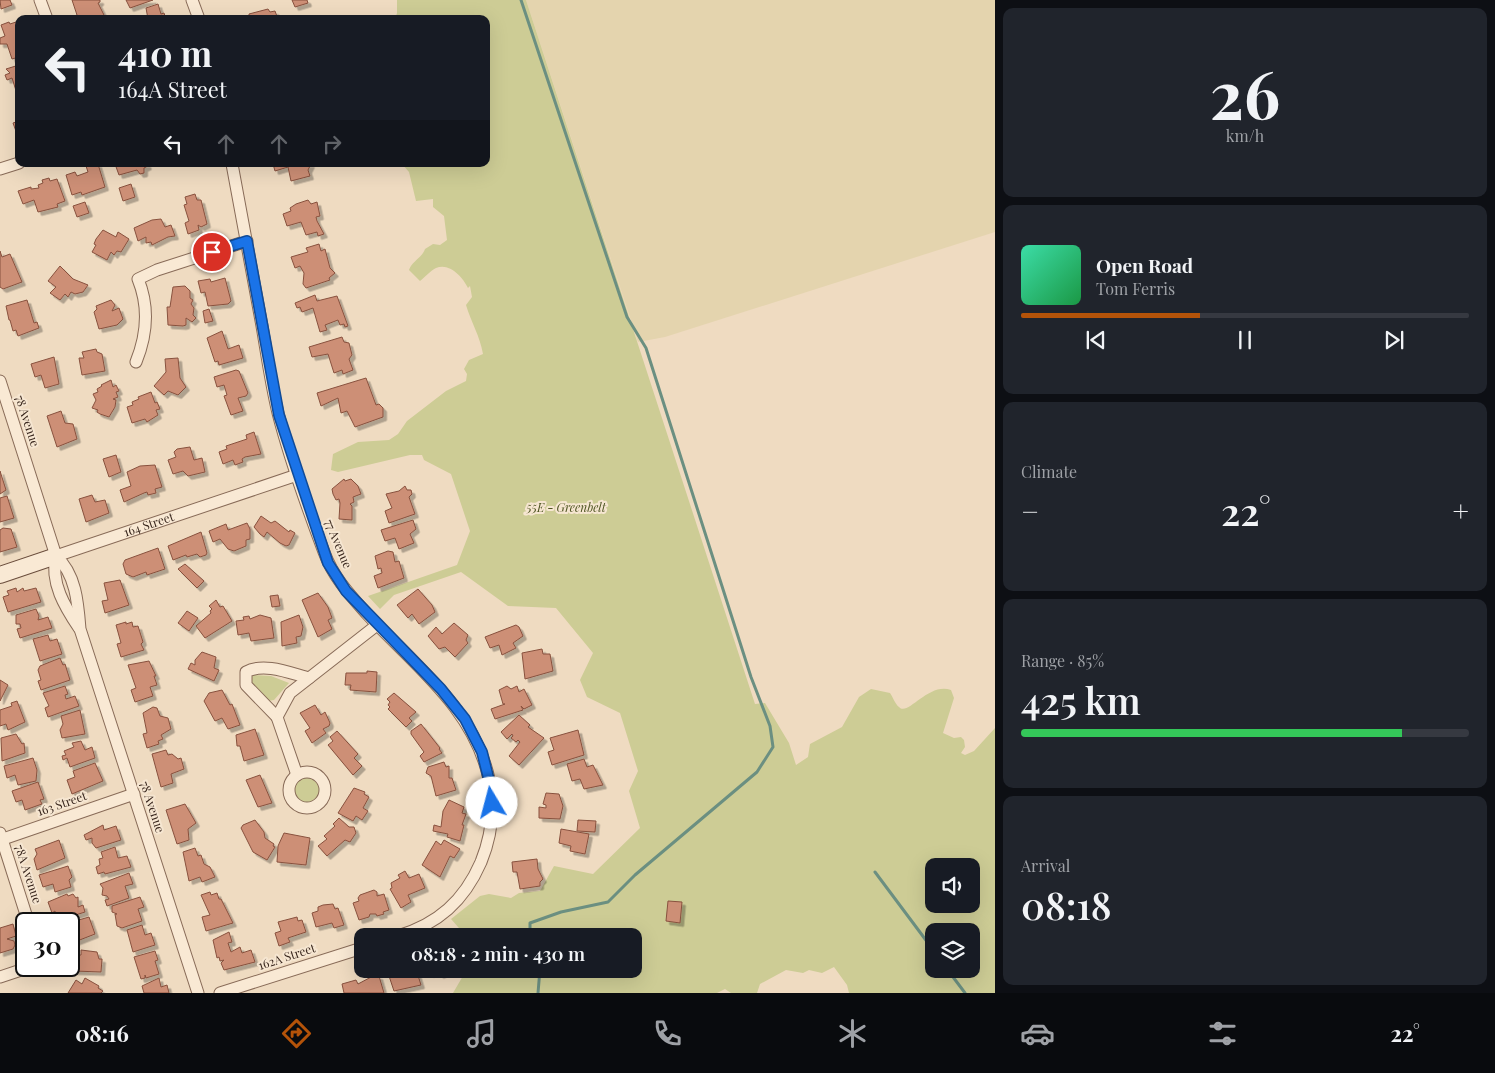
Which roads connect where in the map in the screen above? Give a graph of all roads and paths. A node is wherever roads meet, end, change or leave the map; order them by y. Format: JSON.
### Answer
{"nodes":[{"id":1,"x":40,"y":0,"type":"edge"},
{"id":2,"x":192,"y":0,"type":"edge"},
{"id":3,"x":46,"y":15,"type":"edge"},
{"id":4,"x":198,"y":15,"type":"edge"},
{"id":5,"x":15,"y":164,"type":"edge"},
{"id":6,"x":233,"y":167,"type":"edge"},
{"id":7,"x":0,"y":169,"type":"edge"},
{"id":8,"x":247,"y":241,"type":"junction"},
{"id":9,"x":136,"y":362,"type":"dead end"},
{"id":10,"x":0,"y":381,"type":"edge"},
{"id":11,"x":297,"y":475,"type":"junction"},
{"id":12,"x":56,"y":556,"type":"junction"},
{"id":13,"x":0,"y":575,"type":"edge"},
{"id":14,"x":377,"y":625,"type":"junction"},
{"id":15,"x":309,"y":678,"type":"junction"},
{"id":16,"x":276,"y":717,"type":"junction"},
{"id":17,"x":297,"y":774,"type":"dead end"},
{"id":18,"x":134,"y":794,"type":"junction"},
{"id":19,"x":1,"y":838,"type":"edge"},
{"id":20,"x":25,"y":912,"type":"edge"},
{"id":21,"x":422,"y":928,"type":"edge"},
{"id":22,"x":354,"y":951,"type":"edge"},
{"id":23,"x":15,"y":973,"type":"edge"},
{"id":24,"x":0,"y":978,"type":"edge"},
{"id":25,"x":198,"y":993,"type":"edge"},
{"id":26,"x":220,"y":993,"type":"edge"}],
"edges":[{"from":1,"to":3,"type":"street"},
{"from":2,"to":4,"type":"street"},
{"from":5,"to":7,"type":"street"},
{"from":6,"to":8,"type":"street","name":"77 Avenue"},
{"from":8,"to":9,"type":"street"},
{"from":8,"to":11,"type":"street","name":"77 Avenue"},
{"from":10,"to":12,"type":"street","name":"78 Avenue"},
{"from":11,"to":12,"type":"street","name":"164 Street"},
{"from":11,"to":14,"type":"street","name":"77 Avenue"},
{"from":12,"to":13,"type":"street","name":"164 Street"},
{"from":12,"to":18,"type":"street","name":"78 Avenue"},
{"from":14,"to":15,"type":"street"},
{"from":14,"to":21,"type":"street","name":"77 Avenue"},
{"from":15,"to":16,"type":"street"},
{"from":15,"to":16,"type":"street"},
{"from":16,"to":17,"type":"street"},
{"from":18,"to":19,"type":"street","name":"163 Street"},
{"from":18,"to":25,"type":"street","name":"78 Avenue"},
{"from":19,"to":20,"type":"street","name":"78A Avenue"},
{"from":22,"to":26,"type":"street","name":"162A Street"},
{"from":23,"to":24,"type":"street"}]}
